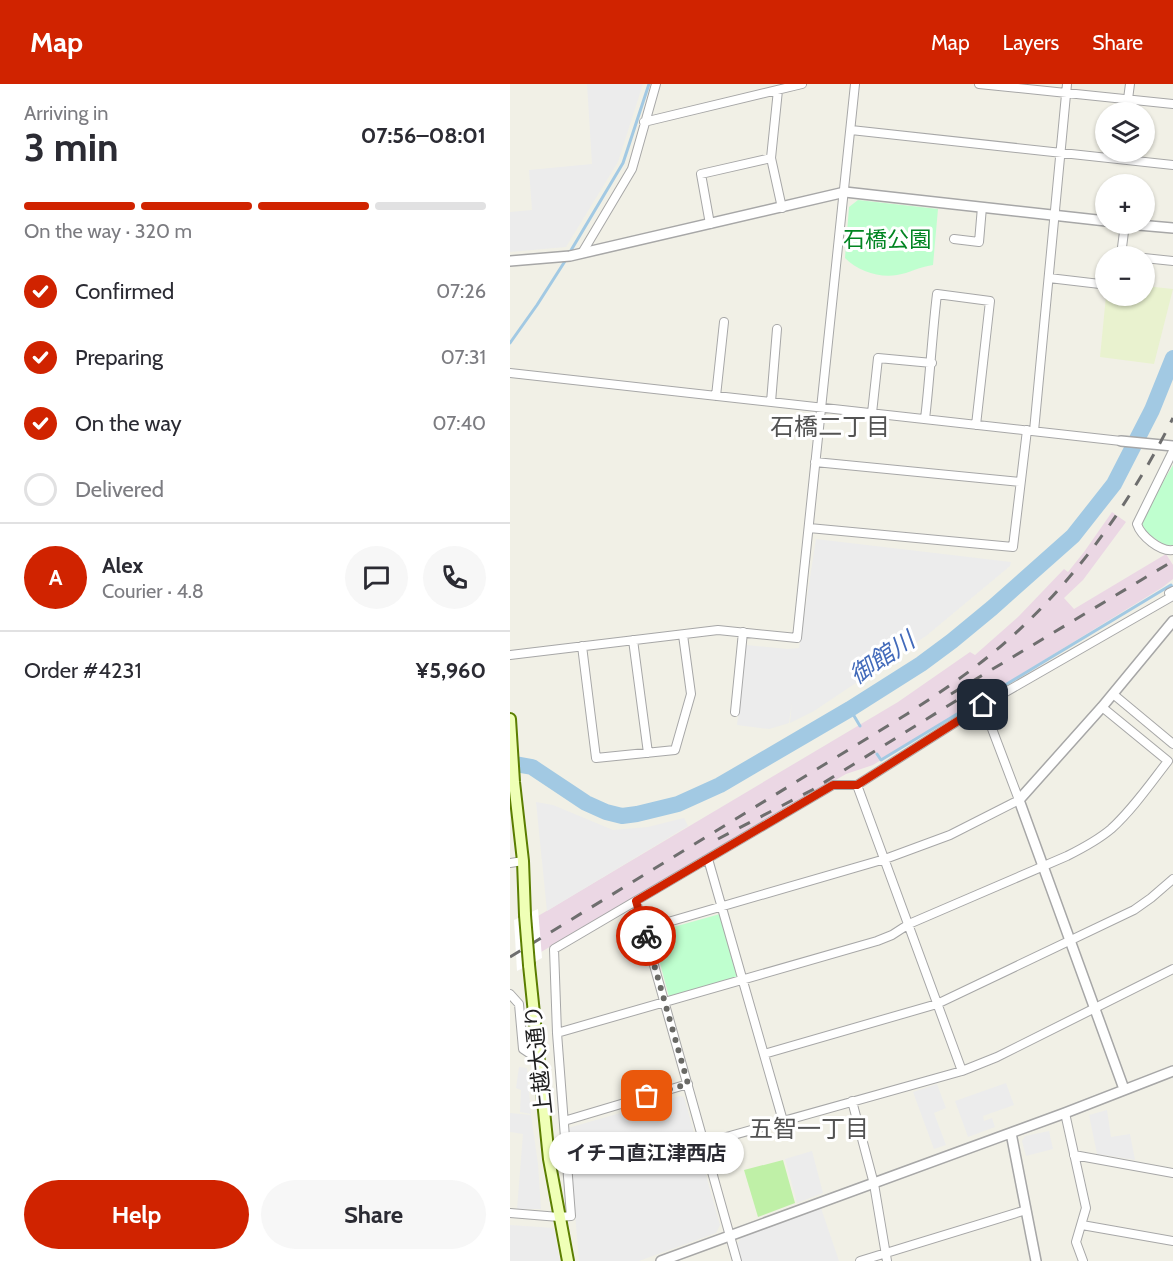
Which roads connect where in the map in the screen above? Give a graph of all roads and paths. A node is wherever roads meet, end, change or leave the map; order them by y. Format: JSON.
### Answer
{"nodes":[{"id":1,"x":656,"y":84,"type":"edge"},
{"id":2,"x":802,"y":84,"type":"edge"},
{"id":3,"x":855,"y":84,"type":"edge"},
{"id":4,"x":979,"y":84,"type":"edge"},
{"id":5,"x":1130,"y":84,"type":"edge"},
{"id":6,"x":1008,"y":85,"type":"edge"},
{"id":7,"x":1066,"y":88,"type":"edge"},
{"id":8,"x":777,"y":90,"type":"junction"},
{"id":9,"x":1128,"y":99,"type":"junction"},
{"id":10,"x":1173,"y":104,"type":"edge"},
{"id":11,"x":644,"y":122,"type":"junction"},
{"id":12,"x":851,"y":130,"type":"junction"},
{"id":13,"x":1060,"y":154,"type":"junction"},
{"id":14,"x":771,"y":158,"type":"junction"},
{"id":15,"x":1173,"y":165,"type":"edge"},
{"id":16,"x":845,"y":192,"type":"junction"},
{"id":17,"x":982,"y":207,"type":"junction"},
{"id":18,"x":782,"y":208,"type":"junction"},
{"id":19,"x":1054,"y":215,"type":"junction"},
{"id":20,"x":1095,"y":220,"type":"edge"},
{"id":21,"x":710,"y":224,"type":"junction"},
{"id":22,"x":1155,"y":226,"type":"edge"},
{"id":23,"x":1173,"y":228,"type":"edge"},
{"id":24,"x":954,"y":239,"type":"dead end"},
{"id":25,"x":582,"y":254,"type":"junction"},
{"id":26,"x":1155,"y":259,"type":"edge"},
{"id":27,"x":510,"y":261,"type":"edge"},
{"id":28,"x":1173,"y":261,"type":"edge"},
{"id":29,"x":1049,"y":278,"type":"junction"},
{"id":30,"x":1095,"y":283,"type":"edge"},
{"id":31,"x":724,"y":322,"type":"dead end"},
{"id":32,"x":777,"y":329,"type":"dead end"},
{"id":33,"x":932,"y":363,"type":"junction"},
{"id":34,"x":510,"y":373,"type":"edge"},
{"id":35,"x":716,"y":396,"type":"junction"},
{"id":36,"x":771,"y":402,"type":"junction"},
{"id":37,"x":821,"y":408,"type":"junction"},
{"id":38,"x":872,"y":413,"type":"junction"},
{"id":39,"x":925,"y":419,"type":"junction"},
{"id":40,"x":976,"y":425,"type":"junction"},
{"id":41,"x":1031,"y":431,"type":"junction"},
{"id":42,"x":1121,"y":441,"type":"joint"},
{"id":43,"x":1173,"y":446,"type":"edge"},
{"id":44,"x":1173,"y":451,"type":"edge"},
{"id":45,"x":815,"y":462,"type":"junction"},
{"id":46,"x":1020,"y":482,"type":"junction"},
{"id":47,"x":809,"y":528,"type":"junction"},
{"id":48,"x":1173,"y":550,"type":"edge"},
{"id":49,"x":1173,"y":591,"type":"edge"},
{"id":50,"x":1173,"y":621,"type":"edge"},
{"id":51,"x":743,"y":632,"type":"junction"},
{"id":52,"x":683,"y":635,"type":"junction"},
{"id":53,"x":633,"y":640,"type":"junction"},
{"id":54,"x":582,"y":646,"type":"junction"},
{"id":55,"x":510,"y":656,"type":"edge"},
{"id":56,"x":1113,"y":694,"type":"junction"},
{"id":57,"x":983,"y":705,"type":"junction"},
{"id":58,"x":1102,"y":707,"type":"junction"},
{"id":59,"x":735,"y":712,"type":"dead end"},
{"id":60,"x":510,"y":719,"type":"edge"},
{"id":61,"x":1173,"y":744,"type":"edge"},
{"id":62,"x":648,"y":753,"type":"junction"},
{"id":63,"x":513,"y":779,"type":"edge"},
{"id":64,"x":857,"y":785,"type":"junction"},
{"id":65,"x":1019,"y":800,"type":"junction"},
{"id":66,"x":708,"y":859,"type":"junction"},
{"id":67,"x":885,"y":859,"type":"junction"},
{"id":68,"x":523,"y":861,"type":"junction"},
{"id":69,"x":510,"y":863,"type":"edge"},
{"id":70,"x":1043,"y":866,"type":"junction"},
{"id":71,"x":1173,"y":879,"type":"edge"},
{"id":72,"x":636,"y":901,"type":"junction"},
{"id":73,"x":722,"y":907,"type":"junction"},
{"id":74,"x":909,"y":924,"type":"junction"},
{"id":75,"x":644,"y":929,"type":"junction"},
{"id":76,"x":1069,"y":940,"type":"junction"},
{"id":77,"x":1173,"y":969,"type":"edge"},
{"id":78,"x":743,"y":980,"type":"junction"},
{"id":79,"x":510,"y":994,"type":"edge"},
{"id":80,"x":665,"y":1003,"type":"junction"},
{"id":81,"x":937,"y":1004,"type":"junction"},
{"id":82,"x":1095,"y":1008,"type":"junction"},
{"id":83,"x":557,"y":1033,"type":"junction"},
{"id":84,"x":537,"y":1054,"type":"junction"},
{"id":85,"x":764,"y":1054,"type":"junction"},
{"id":86,"x":962,"y":1071,"type":"junction"},
{"id":87,"x":1173,"y":1071,"type":"edge"},
{"id":88,"x":688,"y":1084,"type":"junction"},
{"id":89,"x":1124,"y":1089,"type":"junction"},
{"id":90,"x":852,"y":1101,"type":"junction"},
{"id":91,"x":1065,"y":1113,"type":"junction"},
{"id":92,"x":564,"y":1121,"type":"junction"},
{"id":93,"x":783,"y":1121,"type":"junction"},
{"id":94,"x":1011,"y":1133,"type":"junction"},
{"id":95,"x":705,"y":1143,"type":"junction"},
{"id":96,"x":1074,"y":1155,"type":"junction"},
{"id":97,"x":1173,"y":1173,"type":"edge"},
{"id":98,"x":874,"y":1184,"type":"junction"},
{"id":99,"x":1026,"y":1210,"type":"junction"},
{"id":100,"x":510,"y":1213,"type":"edge"},
{"id":101,"x":560,"y":1217,"type":"junction"},
{"id":102,"x":1082,"y":1225,"type":"junction"},
{"id":103,"x":731,"y":1236,"type":"junction"},
{"id":104,"x":1173,"y":1241,"type":"edge"},
{"id":105,"x":886,"y":1257,"type":"edge"},
{"id":106,"x":568,"y":1261,"type":"edge"},
{"id":107,"x":661,"y":1261,"type":"edge"},
{"id":108,"x":737,"y":1261,"type":"edge"},
{"id":109,"x":860,"y":1261,"type":"edge"},
{"id":110,"x":1036,"y":1261,"type":"edge"},
{"id":111,"x":1083,"y":1261,"type":"edge"}],
"edges":[{"from":1,"to":11,"type":"street"},
{"from":2,"to":8,"type":"street"},
{"from":3,"to":12,"type":"street"},
{"from":4,"to":6,"type":"street"},
{"from":5,"to":9,"type":"street"},
{"from":6,"to":7,"type":"street"},
{"from":7,"to":9,"type":"street"},
{"from":7,"to":13,"type":"street"},
{"from":8,"to":11,"type":"street"},
{"from":8,"to":14,"type":"street"},
{"from":9,"to":10,"type":"street"},
{"from":11,"to":25,"type":"street"},
{"from":12,"to":13,"type":"street"},
{"from":12,"to":16,"type":"street"},
{"from":13,"to":15,"type":"street"},
{"from":13,"to":19,"type":"street"},
{"from":14,"to":18,"type":"street"},
{"from":14,"to":21,"type":"street"},
{"from":16,"to":17,"type":"street"},
{"from":16,"to":18,"type":"street"},
{"from":16,"to":37,"type":"street"},
{"from":17,"to":19,"type":"street"},
{"from":17,"to":24,"type":"street"},
{"from":18,"to":21,"type":"street"},
{"from":19,"to":20,"type":"street"},
{"from":19,"to":29,"type":"street"},
{"from":21,"to":25,"type":"street"},
{"from":22,"to":23,"type":"street"},
{"from":25,"to":27,"type":"street"},
{"from":26,"to":28,"type":"street"},
{"from":29,"to":30,"type":"street"},
{"from":29,"to":41,"type":"street"},
{"from":31,"to":35,"type":"street"},
{"from":32,"to":36,"type":"street"},
{"from":33,"to":38,"type":"street"},
{"from":33,"to":39,"type":"street"},
{"from":33,"to":40,"type":"street"},
{"from":34,"to":35,"type":"street"},
{"from":35,"to":36,"type":"street"},
{"from":36,"to":37,"type":"street"},
{"from":37,"to":38,"type":"street"},
{"from":37,"to":45,"type":"street"},
{"from":38,"to":39,"type":"street"},
{"from":39,"to":40,"type":"street"},
{"from":40,"to":41,"type":"street"},
{"from":41,"to":42,"type":"street"},
{"from":41,"to":46,"type":"street"},
{"from":42,"to":43,"type":"street"},
{"from":44,"to":48,"type":"street"},
{"from":45,"to":46,"type":"street"},
{"from":45,"to":47,"type":"street"},
{"from":46,"to":47,"type":"street"},
{"from":47,"to":51,"type":"street"},
{"from":49,"to":57,"type":"street"},
{"from":50,"to":56,"type":"street"},
{"from":51,"to":52,"type":"street"},
{"from":51,"to":59,"type":"street"},
{"from":52,"to":53,"type":"street"},
{"from":52,"to":62,"type":"street"},
{"from":53,"to":54,"type":"street"},
{"from":53,"to":62,"type":"street"},
{"from":54,"to":55,"type":"street"},
{"from":54,"to":62,"type":"street"},
{"from":56,"to":58,"type":"street"},
{"from":56,"to":61,"type":"street"},
{"from":57,"to":64,"type":"street"},
{"from":57,"to":65,"type":"street"},
{"from":58,"to":65,"type":"street"},
{"from":58,"to":70,"type":"street"},
{"from":60,"to":63,"type":"main road"},
{"from":63,"to":68,"type":"main road"},
{"from":64,"to":66,"type":"street"},
{"from":64,"to":67,"type":"street"},
{"from":65,"to":67,"type":"street"},
{"from":65,"to":70,"type":"street"},
{"from":66,"to":72,"type":"street"},
{"from":66,"to":73,"type":"street"},
{"from":67,"to":73,"type":"street"},
{"from":67,"to":74,"type":"street"},
{"from":68,"to":69,"type":"street"},
{"from":68,"to":84,"type":"main road","name":"上越大通り","bridge":true},
{"from":70,"to":74,"type":"street"},
{"from":70,"to":76,"type":"street"},
{"from":71,"to":76,"type":"street"},
{"from":72,"to":75,"type":"street"},
{"from":72,"to":83,"type":"street"},
{"from":73,"to":75,"type":"street"},
{"from":73,"to":78,"type":"street"},
{"from":74,"to":78,"type":"street"},
{"from":74,"to":81,"type":"street"},
{"from":75,"to":80,"type":"street"},
{"from":76,"to":81,"type":"street"},
{"from":76,"to":82,"type":"street"},
{"from":77,"to":82,"type":"street"},
{"from":78,"to":80,"type":"street"},
{"from":78,"to":85,"type":"street"},
{"from":79,"to":84,"type":"street"},
{"from":80,"to":83,"type":"street"},
{"from":80,"to":88,"type":"street"},
{"from":81,"to":85,"type":"street"},
{"from":81,"to":86,"type":"street"},
{"from":82,"to":86,"type":"street"},
{"from":82,"to":89,"type":"street"},
{"from":83,"to":92,"type":"street"},
{"from":84,"to":101,"type":"main road","name":"上越大通り"},
{"from":85,"to":93,"type":"street"},
{"from":86,"to":90,"type":"street"},
{"from":87,"to":89,"type":"street"},
{"from":88,"to":92,"type":"street"},
{"from":88,"to":95,"type":"street"},
{"from":89,"to":91,"type":"street"},
{"from":90,"to":93,"type":"street"},
{"from":90,"to":98,"type":"street"},
{"from":91,"to":94,"type":"street"},
{"from":91,"to":96,"type":"street"},
{"from":92,"to":101,"type":"street"},
{"from":93,"to":95,"type":"street"},
{"from":94,"to":98,"type":"street"},
{"from":94,"to":99,"type":"street"},
{"from":95,"to":103,"type":"street"},
{"from":96,"to":97,"type":"street"},
{"from":96,"to":102,"type":"street"},
{"from":98,"to":103,"type":"street"},
{"from":98,"to":105,"type":"street"},
{"from":99,"to":105,"type":"street"},
{"from":99,"to":110,"type":"street"},
{"from":100,"to":101,"type":"street"},
{"from":101,"to":106,"type":"main road","name":"上越大通り"},
{"from":102,"to":104,"type":"street"},
{"from":102,"to":111,"type":"street"},
{"from":103,"to":107,"type":"street"},
{"from":103,"to":108,"type":"street"},
{"from":105,"to":109,"type":"street"}]}
